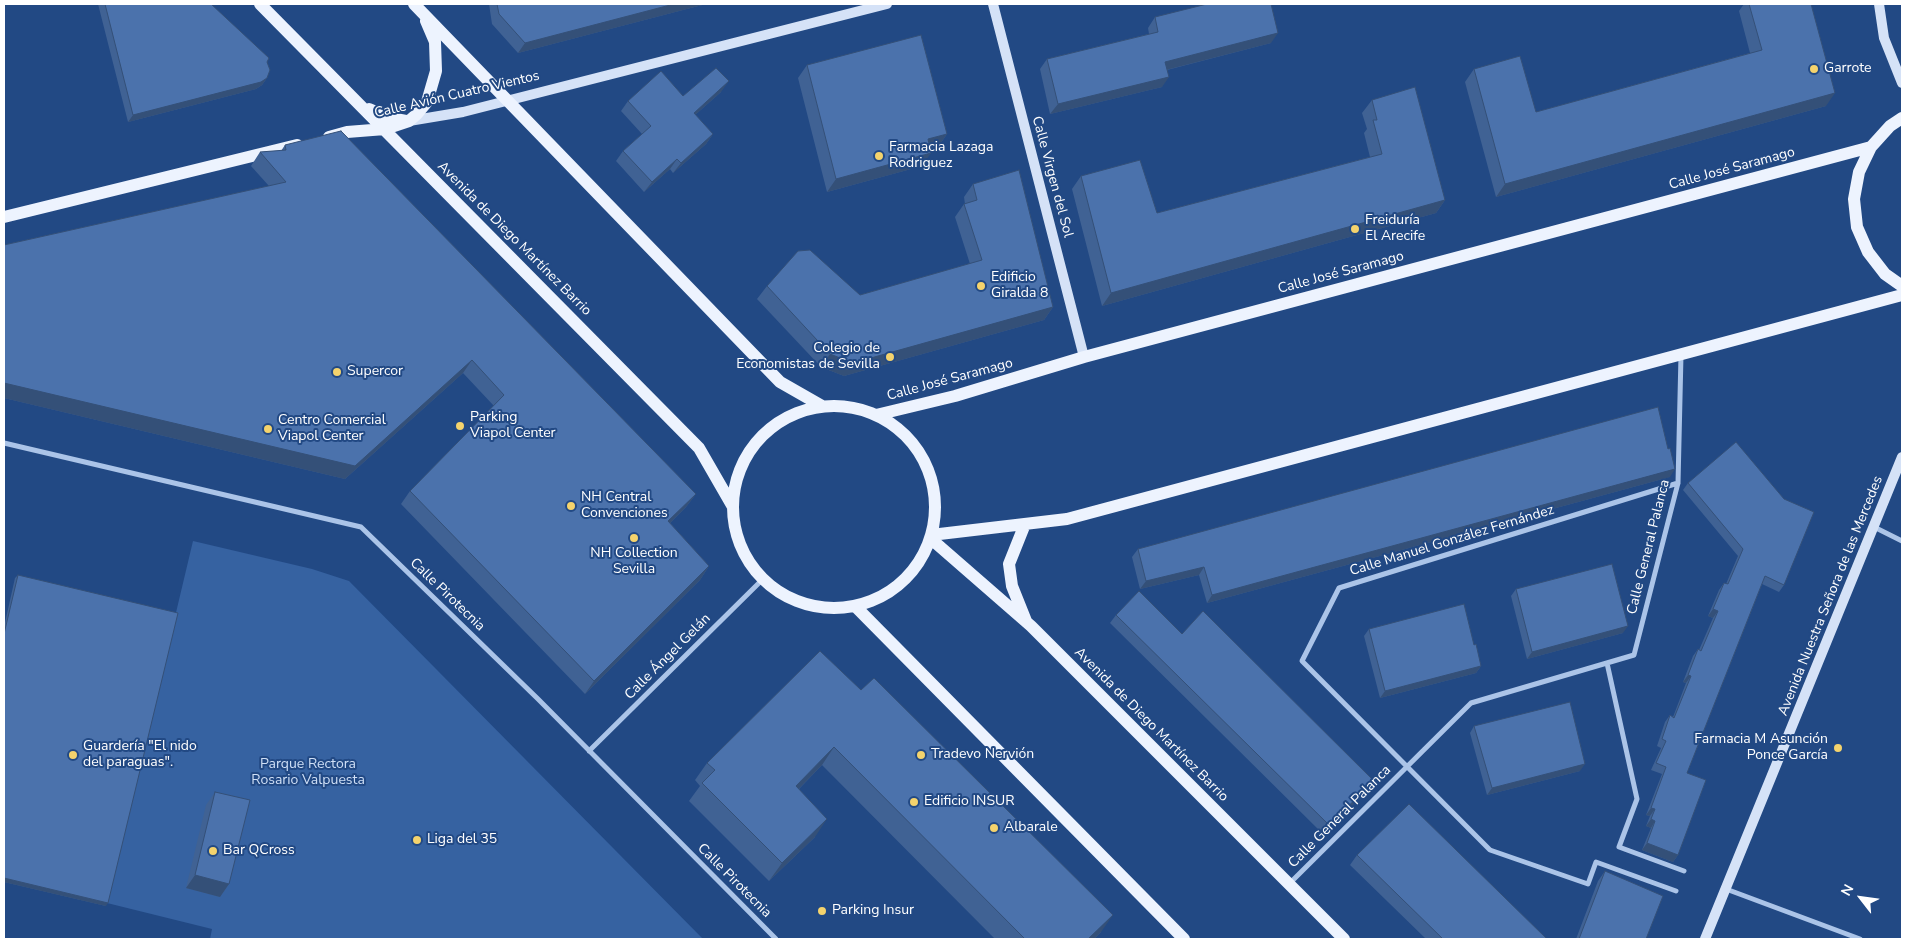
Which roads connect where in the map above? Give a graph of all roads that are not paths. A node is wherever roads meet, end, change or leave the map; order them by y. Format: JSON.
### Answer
{"nodes":[{"id":1,"x":260,"y":4,"type":"edge"},
{"id":2,"x":887,"y":4,"type":"edge"},
{"id":3,"x":993,"y":4,"type":"edge"},
{"id":4,"x":1879,"y":4,"type":"edge"},
{"id":5,"x":417,"y":7,"type":"edge"},
{"id":6,"x":1902,"y":83,"type":"edge"},
{"id":7,"x":507,"y":100,"type":"junction"},
{"id":8,"x":358,"y":102,"type":"junction"},
{"id":9,"x":1902,"y":118,"type":"edge"},
{"id":10,"x":409,"y":121,"type":"junction"},
{"id":11,"x":385,"y":129,"type":"junction"},
{"id":12,"x":1871,"y":147,"type":"junction"},
{"id":13,"x":4,"y":217,"type":"edge"},
{"id":14,"x":1902,"y":286,"type":"edge"},
{"id":15,"x":1902,"y":295,"type":"edge"},
{"id":16,"x":1681,"y":354,"type":"junction"},
{"id":17,"x":1084,"y":357,"type":"junction"},
{"id":18,"x":822,"y":406,"type":"junction"},
{"id":19,"x":876,"y":415,"type":"junction"},
{"id":20,"x":4,"y":443,"type":"edge"},
{"id":21,"x":1902,"y":457,"type":"edge"},
{"id":22,"x":1678,"y":483,"type":"junction"},
{"id":23,"x":733,"y":507,"type":"junction"},
{"id":24,"x":1025,"y":524,"type":"junction"},
{"id":25,"x":1873,"y":527,"type":"junction"},
{"id":26,"x":930,"y":536,"type":"junction"},
{"id":27,"x":1902,"y":541,"type":"edge"},
{"id":28,"x":762,"y":579,"type":"junction"},
{"id":29,"x":855,"y":606,"type":"junction"},
{"id":30,"x":1027,"y":623,"type":"junction"},
{"id":31,"x":1607,"y":663,"type":"junction"},
{"id":32,"x":589,"y":751,"type":"junction"},
{"id":33,"x":1408,"y":766,"type":"junction"},
{"id":34,"x":1684,"y":871,"type":"dead end"},
{"id":35,"x":1289,"y":884,"type":"junction"},
{"id":36,"x":1726,"y":889,"type":"junction"},
{"id":37,"x":1676,"y":891,"type":"dead end"},
{"id":38,"x":776,"y":939,"type":"edge"},
{"id":39,"x":1184,"y":939,"type":"edge"},
{"id":40,"x":1344,"y":939,"type":"edge"},
{"id":41,"x":1705,"y":939,"type":"edge"},
{"id":42,"x":1860,"y":939,"type":"edge"}],
"edges":[{"from":1,"to":8,"type":"main road","name":"Avenida de Diego Martínez Barrio"},
{"from":2,"to":7,"type":"street","name":"Calle Avión Cuatro Vientos"},
{"from":3,"to":17,"type":"street","name":"Calle Virgen del Sol"},
{"from":4,"to":6,"type":"street"},
{"from":5,"to":7,"type":"main road"},
{"from":5,"to":10,"type":"main road"},
{"from":7,"to":10,"type":"street","name":"Calle Avión Cuatro Vientos"},
{"from":7,"to":18,"type":"main road"},
{"from":8,"to":10,"type":"main road"},
{"from":8,"to":11,"type":"main road","name":"Avenida de Diego Martínez Barrio"},
{"from":9,"to":12,"type":"main road"},
{"from":10,"to":11,"type":"main road","name":"Calle Avión Cuatro Vientos"},
{"from":11,"to":13,"type":"main road","name":"Calle Avión Cuatro Vientos"},
{"from":11,"to":23,"type":"main road","name":"Avenida de Diego Martínez Barrio"},
{"from":12,"to":14,"type":"main road"},
{"from":12,"to":17,"type":"main road","name":"Calle José Saramago"},
{"from":15,"to":16,"type":"main road"},
{"from":16,"to":22,"type":"street","name":"Calle General Palanca"},
{"from":16,"to":24,"type":"main road"},
{"from":17,"to":19,"type":"main road","name":"Calle José Saramago"},
{"from":18,"to":19,"type":"main road"},
{"from":18,"to":23,"type":"main road"},
{"from":19,"to":26,"type":"main road"},
{"from":20,"to":32,"type":"street","name":"Calle Pirotecnia"},
{"from":21,"to":25,"type":"street","name":"Avenida Nuestra Señora de las Mercedes"},
{"from":22,"to":31,"type":"street","name":"Calle General Palanca"},
{"from":22,"to":33,"type":"street","name":"Calle Manuel González Fernández"},
{"from":23,"to":28,"type":"main road"},
{"from":24,"to":26,"type":"main road"},
{"from":24,"to":30,"type":"main road"},
{"from":25,"to":27,"type":"street"},
{"from":25,"to":36,"type":"street","name":"Avenida Nuestra Señora de las Mercedes"},
{"from":26,"to":29,"type":"main road"},
{"from":26,"to":30,"type":"main road","name":"Avenida de Diego Martínez Barrio"},
{"from":28,"to":29,"type":"main road"},
{"from":28,"to":32,"type":"street","name":"Calle Ángel Gelán"},
{"from":29,"to":39,"type":"main road"},
{"from":30,"to":35,"type":"main road","name":"Avenida de Diego Martínez Barrio"},
{"from":31,"to":33,"type":"street","name":"Calle General Palanca"},
{"from":31,"to":34,"type":"street"},
{"from":32,"to":38,"type":"street","name":"Calle Pirotecnia"},
{"from":33,"to":35,"type":"street","name":"Calle General Palanca"},
{"from":33,"to":37,"type":"street","name":"Calle General Palanca"},
{"from":35,"to":40,"type":"main road","name":"Avenida de Diego Martínez Barrio"},
{"from":36,"to":41,"type":"street","name":"Avenida Nuestra Señora de las Mercedes"},
{"from":36,"to":42,"type":"street"}]}
